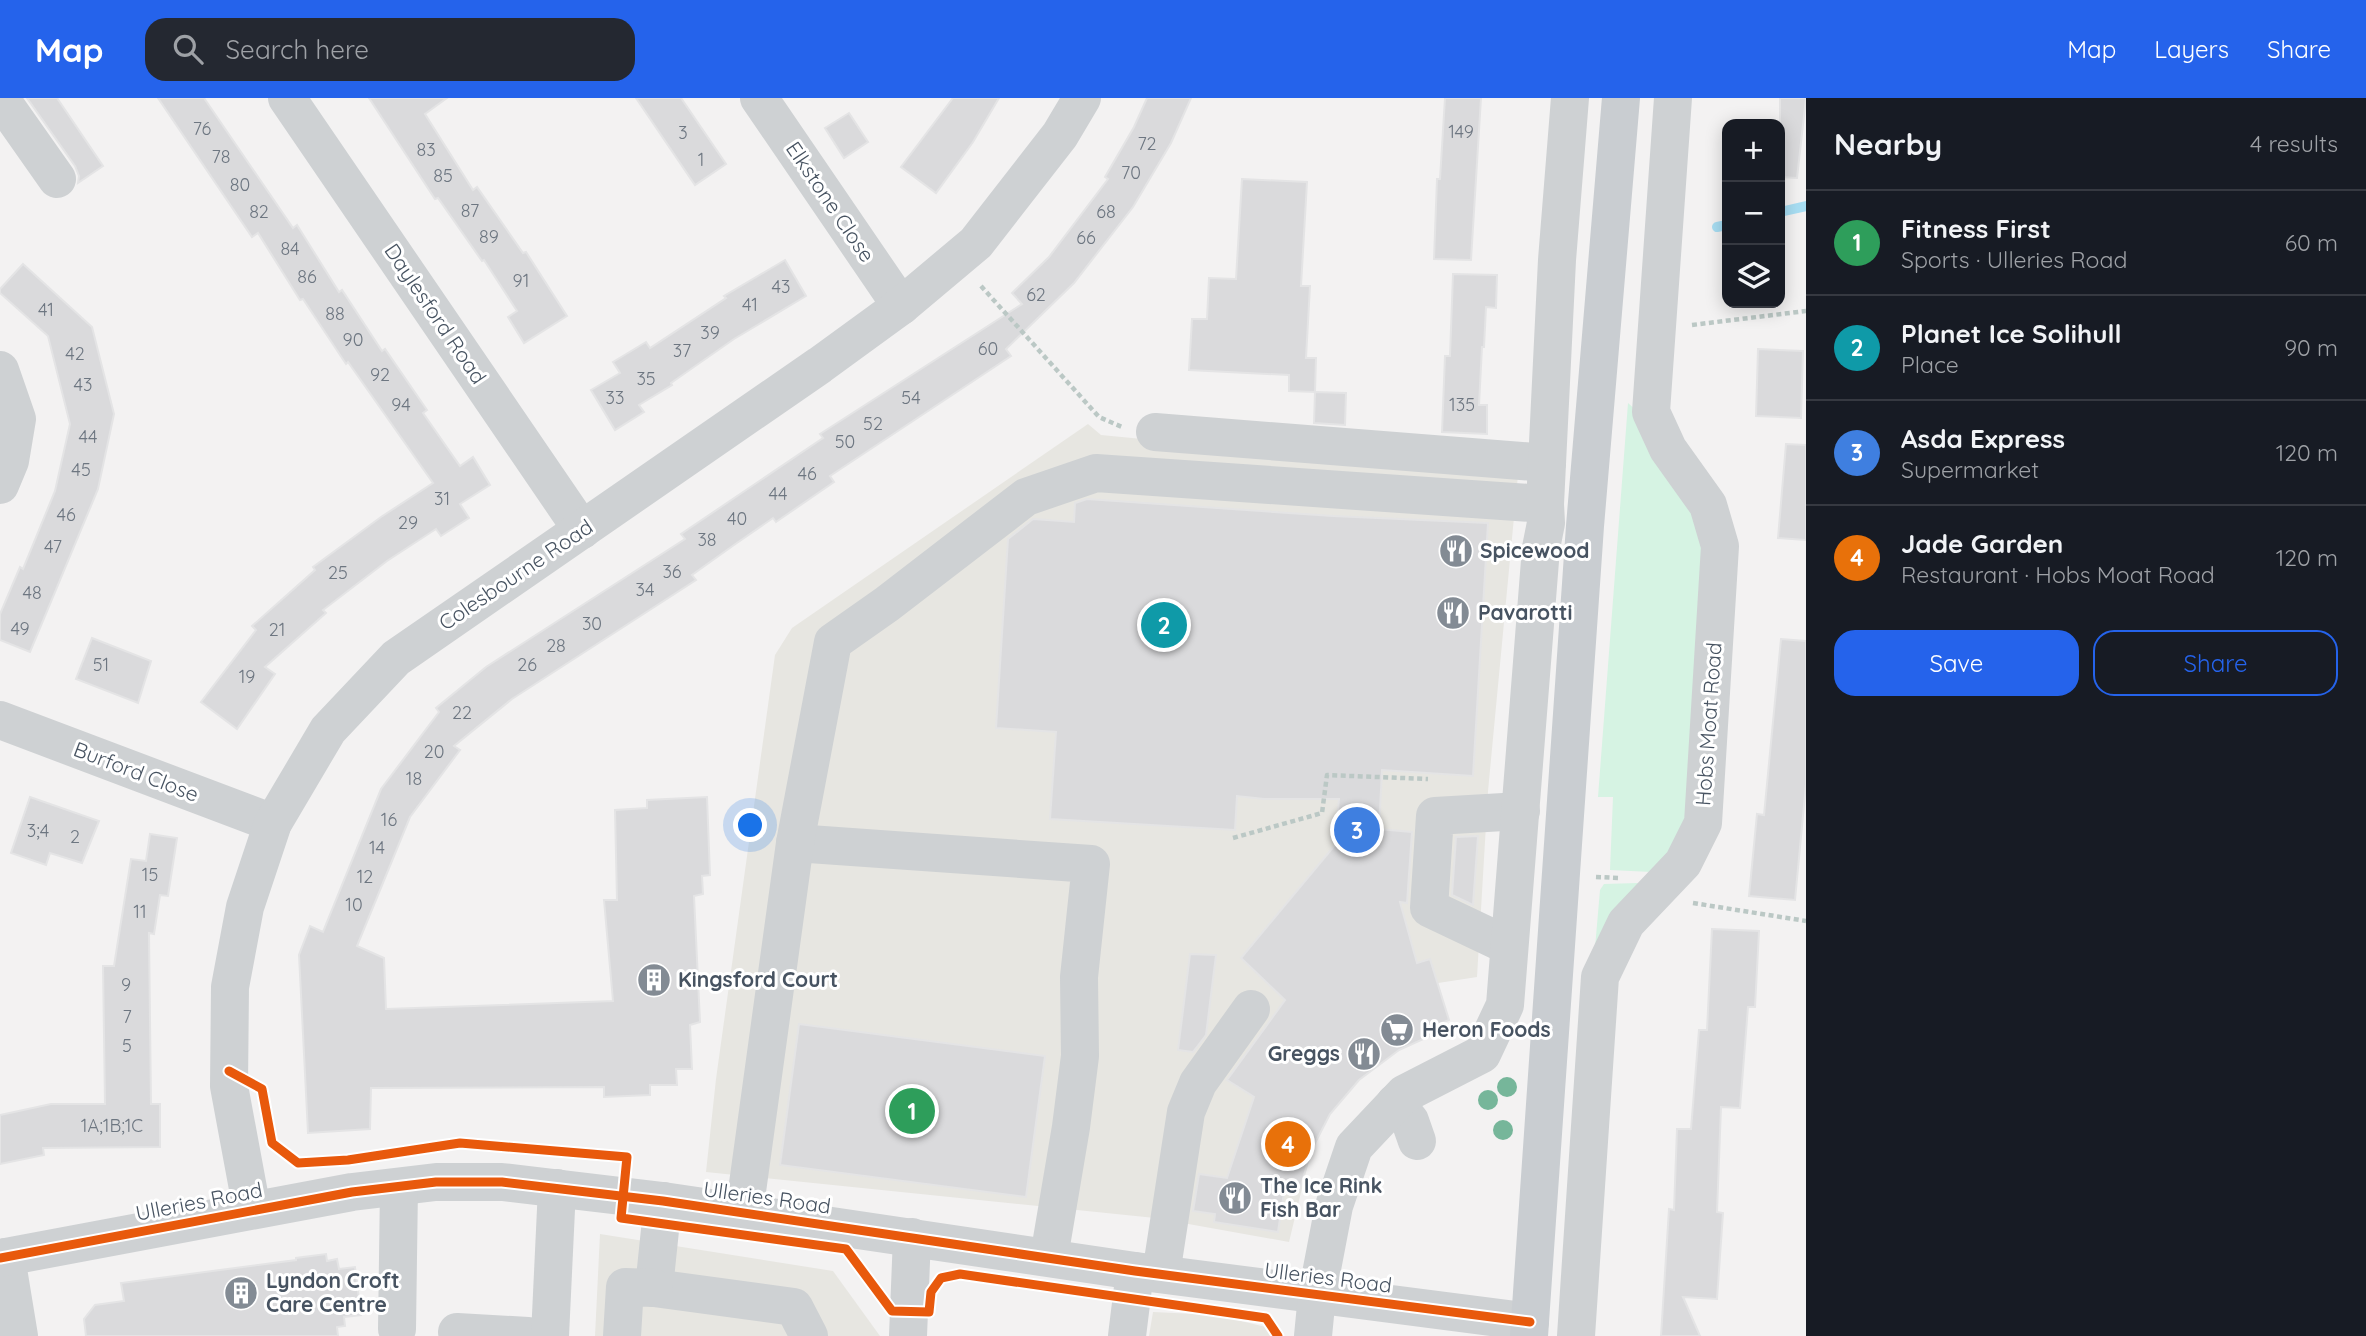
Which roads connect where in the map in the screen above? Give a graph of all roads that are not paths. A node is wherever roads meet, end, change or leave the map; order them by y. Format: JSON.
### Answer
{"nodes":[{"id":1,"x":0,"y":98,"type":"edge"},
{"id":2,"x":287,"y":98,"type":"edge"},
{"id":3,"x":759,"y":98,"type":"edge"},
{"id":4,"x":1082,"y":98,"type":"edge"},
{"id":5,"x":1570,"y":98,"type":"edge"},
{"id":6,"x":1621,"y":98,"type":"edge"},
{"id":7,"x":1673,"y":98,"type":"edge"},
{"id":8,"x":57,"y":179,"type":"dead end"},
{"id":9,"x":901,"y":306,"type":"junction"},
{"id":10,"x":0,"y":370,"type":"edge"},
{"id":11,"x":1155,"y":432,"type":"road end"},
{"id":12,"x":1547,"y":463,"type":"junction"},
{"id":13,"x":0,"y":485,"type":"edge"},
{"id":14,"x":1545,"y":513,"type":"junction"},
{"id":15,"x":1585,"y":526,"type":"junction"},
{"id":16,"x":582,"y":530,"type":"junction"},
{"id":17,"x":0,"y":720,"type":"edge"},
{"id":18,"x":1521,"y":815,"type":"junction"},
{"id":19,"x":273,"y":823,"type":"junction"},
{"id":20,"x":1564,"y":823,"type":"junction"},
{"id":21,"x":795,"y":843,"type":"junction"},
{"id":22,"x":1509,"y":951,"type":"junction"},
{"id":23,"x":1555,"y":956,"type":"junction"},
{"id":24,"x":1251,"y":1009,"type":"dead end"},
{"id":25,"x":1395,"y":1103,"type":"junction"},
{"id":26,"x":1417,"y":1141,"type":"dead end"},
{"id":27,"x":399,"y":1187,"type":"junction"},
{"id":28,"x":557,"y":1188,"type":"junction"},
{"id":29,"x":663,"y":1201,"type":"junction"},
{"id":30,"x":252,"y":1210,"type":"junction"},
{"id":31,"x":744,"y":1213,"type":"junction"},
{"id":32,"x":912,"y":1237,"type":"junction"},
{"id":33,"x":3,"y":1257,"type":"edge"},
{"id":34,"x":1049,"y":1257,"type":"junction"},
{"id":35,"x":1148,"y":1272,"type":"junction"},
{"id":36,"x":654,"y":1288,"type":"junction"},
{"id":37,"x":1317,"y":1295,"type":"junction"},
{"id":38,"x":397,"y":1329,"type":"dead end"},
{"id":39,"x":1529,"y":1329,"type":"edge"},
{"id":40,"x":457,"y":1332,"type":"dead end"},
{"id":41,"x":19,"y":1336,"type":"edge"},
{"id":42,"x":528,"y":1336,"type":"edge"},
{"id":43,"x":550,"y":1336,"type":"edge"},
{"id":44,"x":622,"y":1336,"type":"edge"},
{"id":45,"x":809,"y":1336,"type":"edge"},
{"id":46,"x":908,"y":1336,"type":"edge"},
{"id":47,"x":1127,"y":1336,"type":"edge"},
{"id":48,"x":1313,"y":1336,"type":"edge"},
{"id":49,"x":1576,"y":1336,"type":"edge"}],
"edges":[{"from":1,"to":8,"type":"street"},
{"from":2,"to":16,"type":"street","name":"Daylesford Road"},
{"from":3,"to":9,"type":"street","name":"Elkstone Close"},
{"from":4,"to":9,"type":"street","name":"Colesbourne Road"},
{"from":5,"to":12,"type":"street"},
{"from":6,"to":15,"type":"main road"},
{"from":7,"to":49,"type":"street","name":"Hobs Moat Road"},
{"from":9,"to":16,"type":"street","name":"Colesbourne Road"},
{"from":10,"to":13,"type":"street"},
{"from":11,"to":12,"type":"street"},
{"from":12,"to":14,"type":"street"},
{"from":14,"to":15,"type":"street"},
{"from":14,"to":18,"type":"street"},
{"from":14,"to":21,"type":"street"},
{"from":15,"to":20,"type":"main road"},
{"from":16,"to":19,"type":"street","name":"Colesbourne Road"},
{"from":17,"to":19,"type":"street","name":"Burford Close"},
{"from":18,"to":20,"type":"street"},
{"from":18,"to":22,"type":"street"},
{"from":18,"to":22,"type":"street"},
{"from":19,"to":30,"type":"street","name":"Colesbourne Road"},
{"from":20,"to":23,"type":"main road"},
{"from":21,"to":31,"type":"street"},
{"from":21,"to":34,"type":"street"},
{"from":22,"to":23,"type":"street"},
{"from":22,"to":25,"type":"street"},
{"from":23,"to":39,"type":"main road"},
{"from":24,"to":35,"type":"street"},
{"from":25,"to":26,"type":"street"},
{"from":25,"to":37,"type":"street"},
{"from":27,"to":28,"type":"street","name":"Ulleries Road"},
{"from":27,"to":30,"type":"street","name":"Ulleries Road"},
{"from":27,"to":38,"type":"street"},
{"from":28,"to":29,"type":"street","name":"Ulleries Road"},
{"from":28,"to":43,"type":"street"},
{"from":29,"to":31,"type":"street","name":"Ulleries Road"},
{"from":29,"to":36,"type":"street"},
{"from":30,"to":33,"type":"street","name":"Ulleries Road"},
{"from":31,"to":32,"type":"street","name":"Ulleries Road"},
{"from":32,"to":34,"type":"street","name":"Ulleries Road"},
{"from":32,"to":46,"type":"street"},
{"from":33,"to":41,"type":"street"},
{"from":34,"to":35,"type":"street","name":"Ulleries Road"},
{"from":35,"to":37,"type":"street","name":"Ulleries Road"},
{"from":35,"to":47,"type":"street"},
{"from":36,"to":44,"type":"street"},
{"from":36,"to":45,"type":"street"},
{"from":37,"to":39,"type":"street","name":"Ulleries Road"},
{"from":37,"to":48,"type":"street"},
{"from":40,"to":42,"type":"street"}]}
